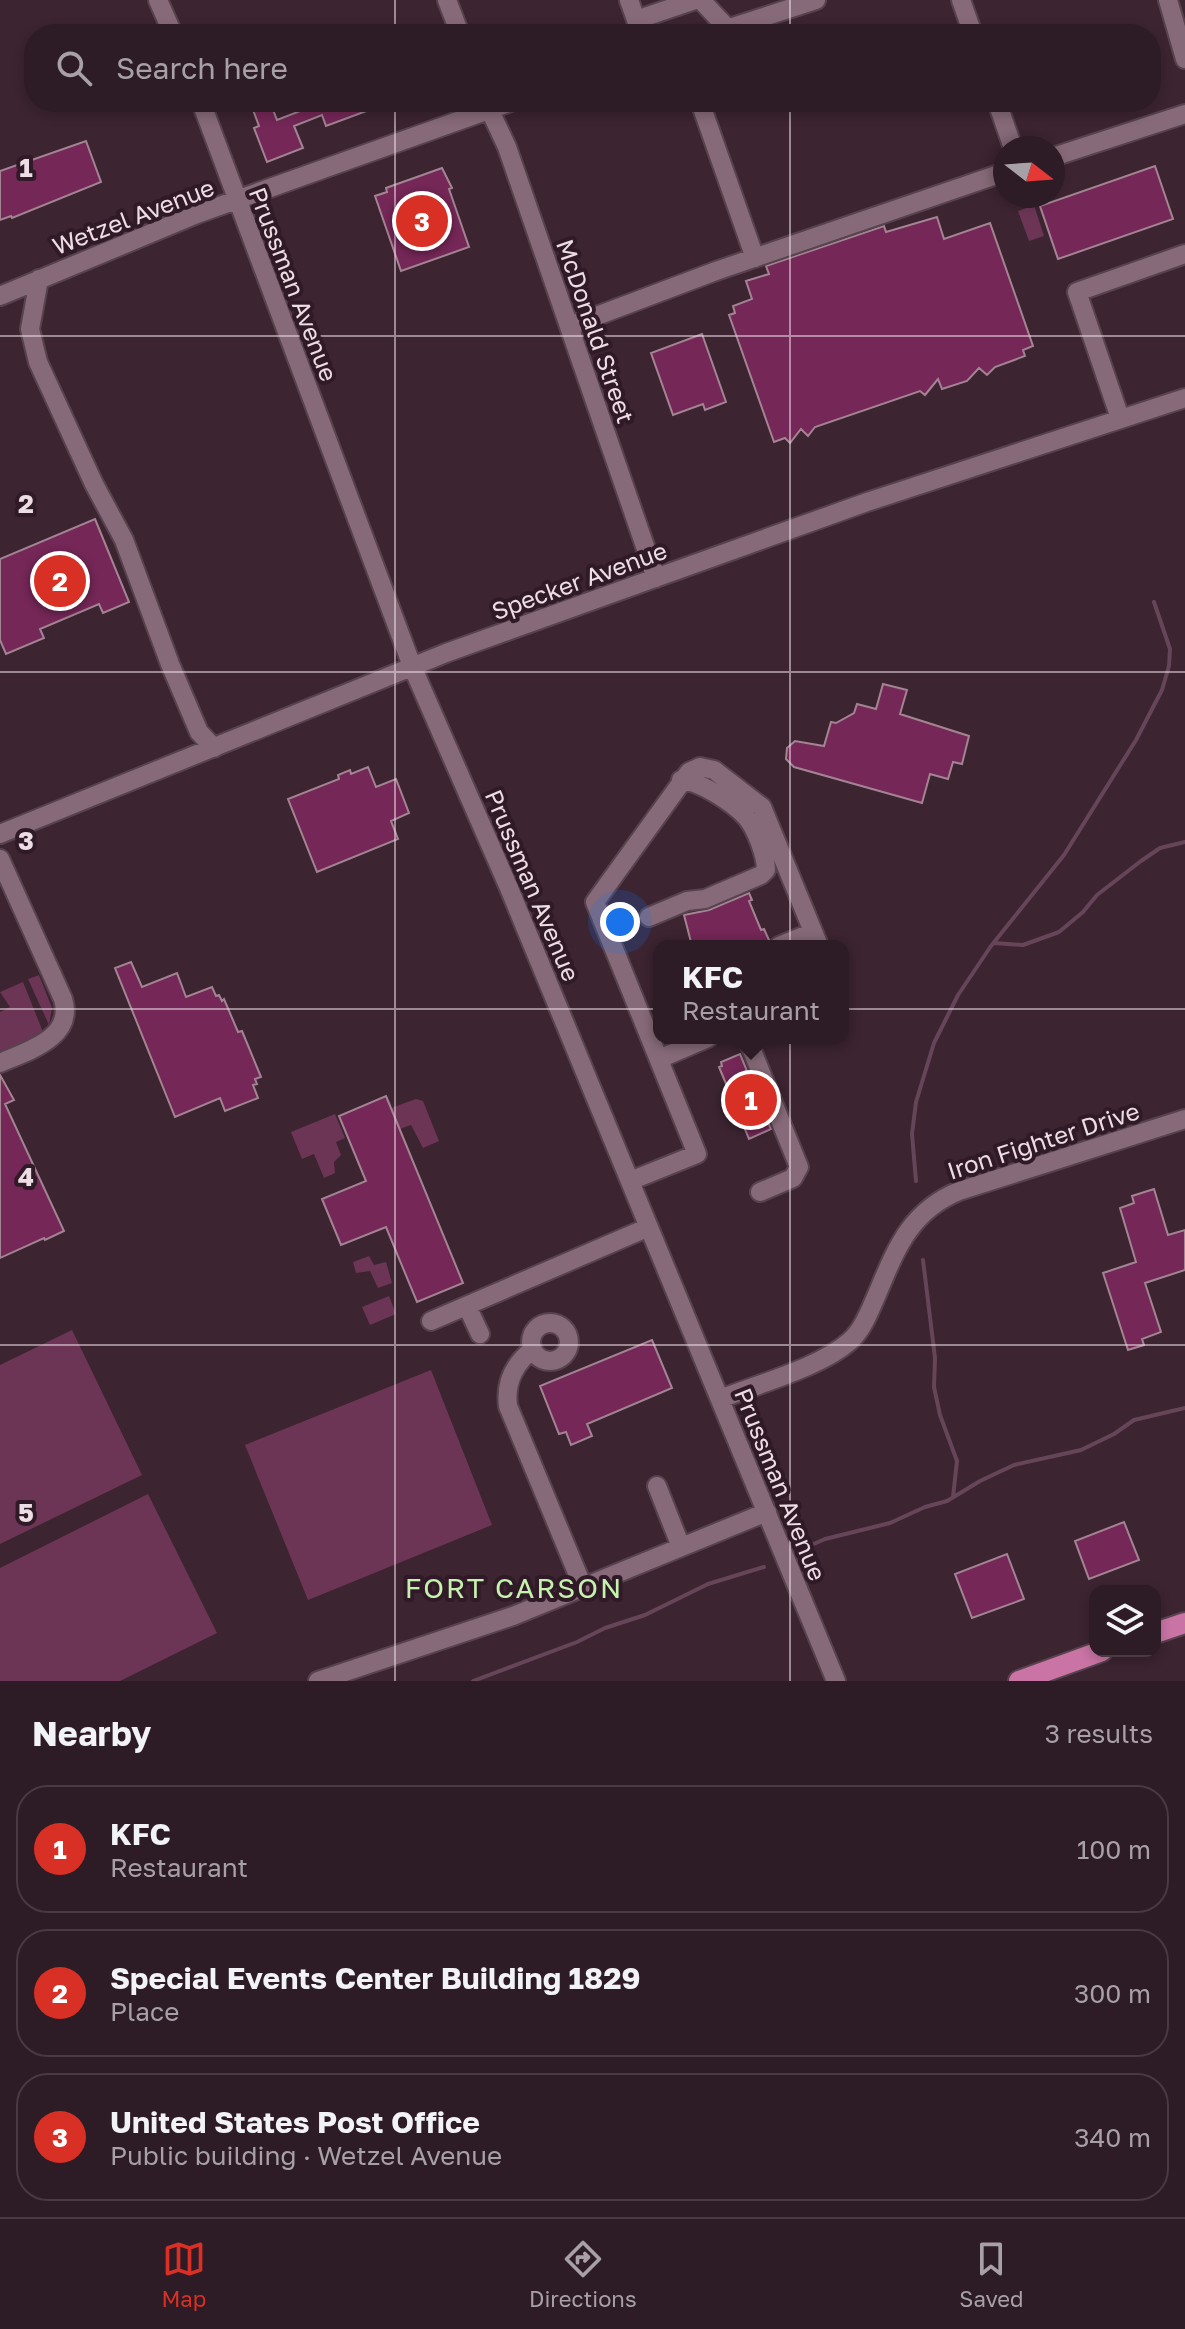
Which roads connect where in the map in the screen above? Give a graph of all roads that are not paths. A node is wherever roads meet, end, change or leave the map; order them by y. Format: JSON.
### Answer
{"nodes":[{"id":1,"x":158,"y":0,"type":"edge"},
{"id":2,"x":447,"y":0,"type":"edge"},
{"id":3,"x":629,"y":0,"type":"edge"},
{"id":4,"x":698,"y":0,"type":"edge"},
{"id":5,"x":816,"y":0,"type":"edge"},
{"id":6,"x":961,"y":0,"type":"edge"},
{"id":7,"x":1168,"y":0,"type":"edge"},
{"id":8,"x":169,"y":24,"type":"edge"},
{"id":9,"x":456,"y":24,"type":"edge"},
{"id":10,"x":637,"y":24,"type":"edge"},
{"id":11,"x":645,"y":24,"type":"edge"},
{"id":12,"x":715,"y":24,"type":"edge"},
{"id":13,"x":742,"y":24,"type":"edge"},
{"id":14,"x":969,"y":24,"type":"edge"},
{"id":15,"x":1185,"y":59,"type":"edge"},
{"id":16,"x":205,"y":112,"type":"edge"},
{"id":17,"x":470,"y":112,"type":"edge"},
{"id":18,"x":492,"y":112,"type":"edge"},
{"id":19,"x":704,"y":112,"type":"edge"},
{"id":20,"x":1000,"y":112,"type":"edge"},
{"id":21,"x":1185,"y":114,"type":"edge"},
{"id":22,"x":1009,"y":136,"type":"edge"},
{"id":23,"x":1065,"y":153,"type":"edge"},
{"id":24,"x":993,"y":176,"type":"edge"},
{"id":25,"x":237,"y":201,"type":"junction"},
{"id":26,"x":1185,"y":254,"type":"edge"},
{"id":27,"x":755,"y":258,"type":"junction"},
{"id":28,"x":39,"y":279,"type":"junction"},
{"id":29,"x":0,"y":296,"type":"edge"},
{"id":30,"x":570,"y":326,"type":"junction"},
{"id":31,"x":1185,"y":398,"type":"edge"},
{"id":32,"x":1120,"y":418,"type":"junction"},
{"id":33,"x":656,"y":578,"type":"junction"},
{"id":34,"x":412,"y":666,"type":"junction"},
{"id":35,"x":214,"y":748,"type":"junction"},
{"id":36,"x":681,"y":780,"type":"junction"},
{"id":37,"x":0,"y":834,"type":"edge"},
{"id":38,"x":0,"y":859,"type":"edge"},
{"id":39,"x":649,"y":917,"type":"dead end"},
{"id":40,"x":816,"y":939,"type":"edge"},
{"id":41,"x":694,"y":1044,"type":"edge"},
{"id":42,"x":749,"y":1044,"type":"edge"},
{"id":43,"x":659,"y":1059,"type":"junction"},
{"id":44,"x":0,"y":1063,"type":"edge"},
{"id":45,"x":1185,"y":1119,"type":"edge"},
{"id":46,"x":630,"y":1181,"type":"junction"},
{"id":47,"x":760,"y":1192,"type":"dead end"},
{"id":48,"x":649,"y":1227,"type":"junction"},
{"id":49,"x":467,"y":1306,"type":"junction"},
{"id":50,"x":431,"y":1321,"type":"dead end"},
{"id":51,"x":480,"y":1334,"type":"dead end"},
{"id":52,"x":533,"y":1349,"type":"dead end"},
{"id":53,"x":720,"y":1399,"type":"junction"},
{"id":54,"x":657,"y":1486,"type":"dead end"},
{"id":55,"x":767,"y":1512,"type":"junction"},
{"id":56,"x":681,"y":1547,"type":"junction"},
{"id":57,"x":583,"y":1587,"type":"junction"},
{"id":58,"x":1185,"y":1623,"type":"edge"},
{"id":59,"x":1161,"y":1631,"type":"edge"},
{"id":60,"x":1089,"y":1656,"type":"edge"},
{"id":61,"x":318,"y":1681,"type":"edge"},
{"id":62,"x":836,"y":1681,"type":"edge"},
{"id":63,"x":1019,"y":1681,"type":"edge"}],
"edges":[{"from":1,"to":8,"type":"street"},
{"from":2,"to":9,"type":"street"},
{"from":3,"to":10,"type":"street"},
{"from":4,"to":11,"type":"street"},
{"from":4,"to":12,"type":"street"},
{"from":5,"to":13,"type":"street"},
{"from":6,"to":14,"type":"street"},
{"from":7,"to":15,"type":"street"},
{"from":16,"to":25,"type":"street","name":"Prussman Avenue"},
{"from":17,"to":25,"type":"street","name":"Wetzel Avenue"},
{"from":18,"to":30,"type":"street","name":"McDonald Street"},
{"from":19,"to":27,"type":"street"},
{"from":20,"to":22,"type":"street"},
{"from":21,"to":23,"type":"street"},
{"from":24,"to":27,"type":"street"},
{"from":25,"to":28,"type":"street","name":"Wetzel Avenue"},
{"from":25,"to":34,"type":"street","name":"Prussman Avenue"},
{"from":26,"to":32,"type":"street"},
{"from":27,"to":30,"type":"street"},
{"from":28,"to":29,"type":"street","name":"Wetzel Avenue"},
{"from":28,"to":35,"type":"street"},
{"from":30,"to":33,"type":"street","name":"McDonald Street"},
{"from":31,"to":32,"type":"street","name":"Specker Avenue"},
{"from":32,"to":33,"type":"street","name":"Specker Avenue"},
{"from":33,"to":34,"type":"street","name":"Specker Avenue"},
{"from":34,"to":35,"type":"street","name":"Specker Avenue"},
{"from":34,"to":46,"type":"street","name":"Prussman Avenue"},
{"from":35,"to":37,"type":"street","name":"Specker Avenue"},
{"from":36,"to":39,"type":"street"},
{"from":36,"to":40,"type":"street"},
{"from":36,"to":43,"type":"street"},
{"from":38,"to":44,"type":"street"},
{"from":41,"to":43,"type":"street"},
{"from":42,"to":47,"type":"street"},
{"from":43,"to":46,"type":"street"},
{"from":45,"to":53,"type":"street","name":"Iron Fighter Drive"},
{"from":46,"to":48,"type":"street","name":"Prussman Avenue"},
{"from":48,"to":49,"type":"street"},
{"from":48,"to":53,"type":"street","name":"Prussman Avenue"},
{"from":49,"to":50,"type":"street"},
{"from":49,"to":51,"type":"street"},
{"from":52,"to":57,"type":"street"},
{"from":53,"to":55,"type":"street","name":"Prussman Avenue"},
{"from":54,"to":56,"type":"street"},
{"from":55,"to":56,"type":"street"},
{"from":55,"to":62,"type":"street","name":"Prussman Avenue"},
{"from":56,"to":57,"type":"street"},
{"from":57,"to":61,"type":"street"},
{"from":58,"to":59,"type":"main road"},
{"from":60,"to":63,"type":"main road"}]}
